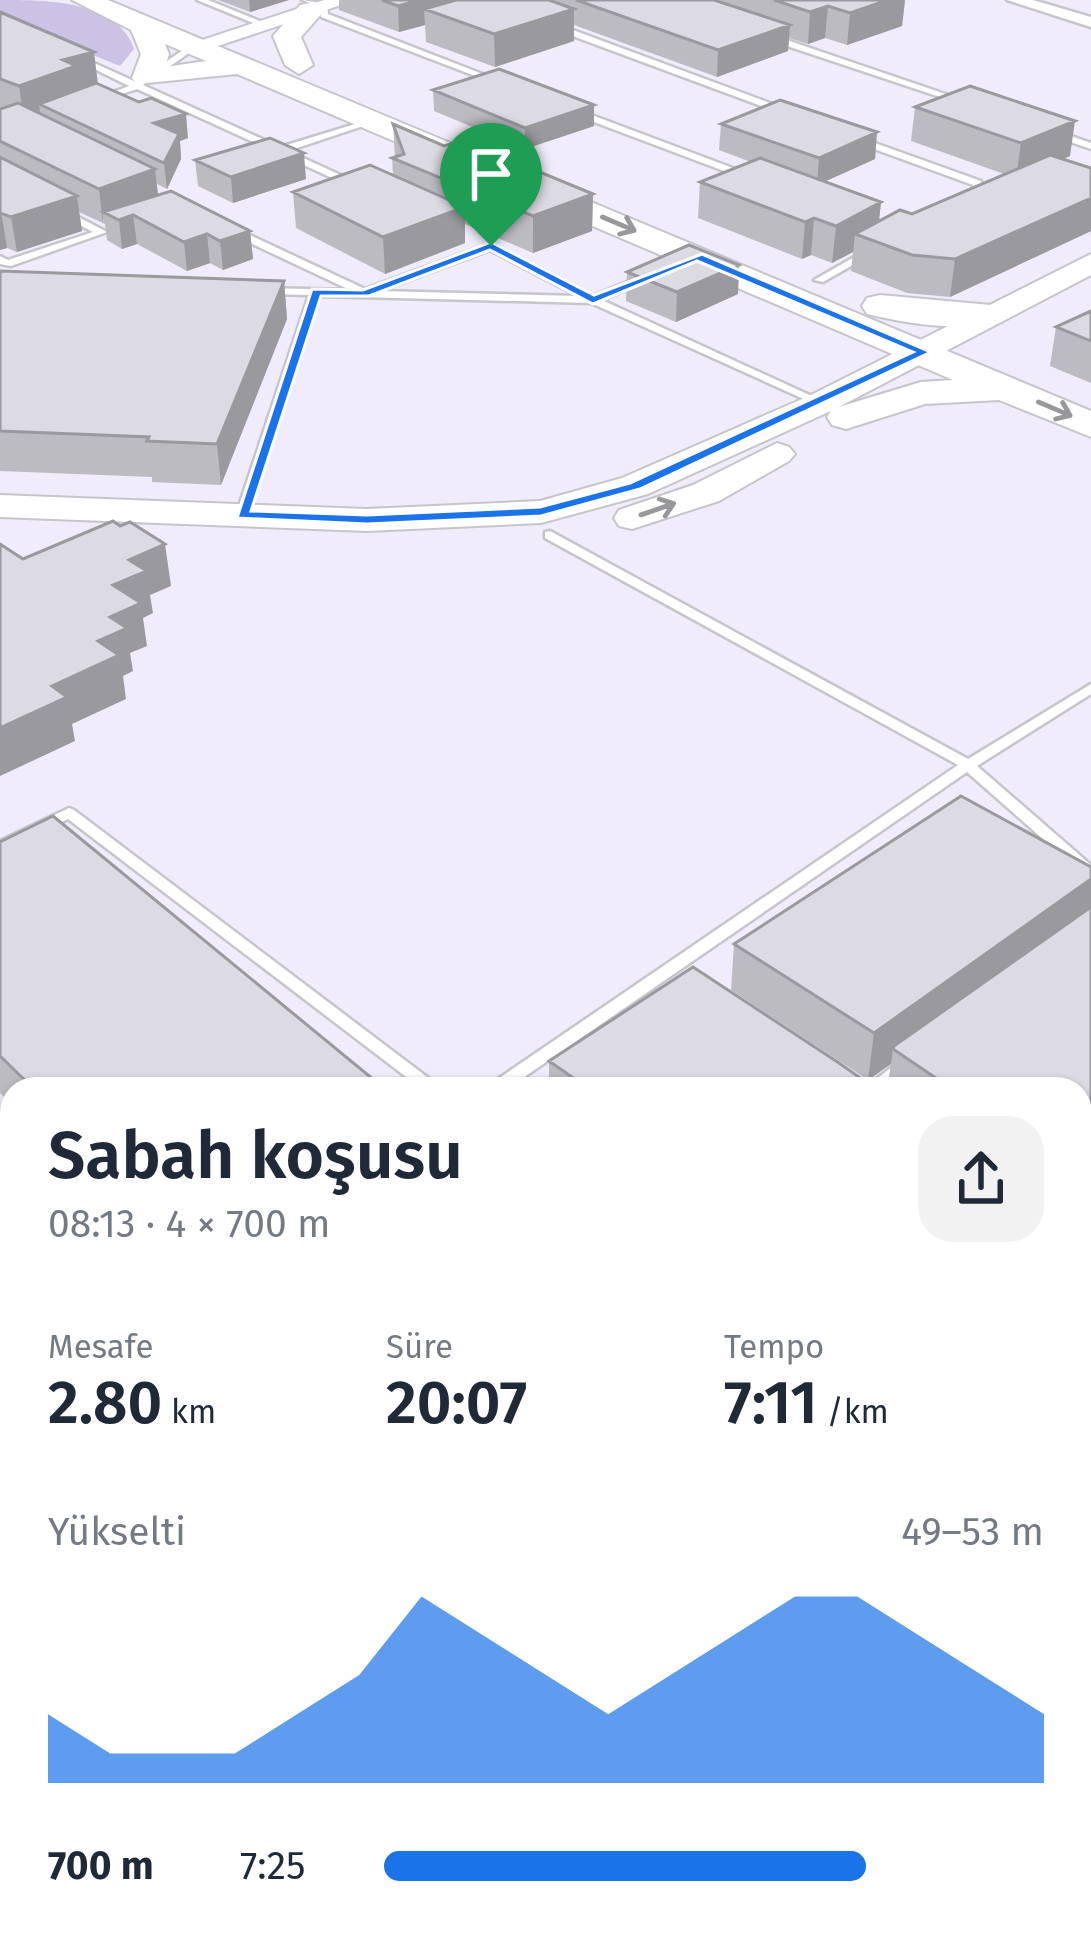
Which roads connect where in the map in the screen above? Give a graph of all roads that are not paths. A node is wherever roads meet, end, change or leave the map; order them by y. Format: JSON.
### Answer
{"nodes":[{"id":1,"x":85,"y":0,"type":"edge"},
{"id":2,"x":201,"y":0,"type":"edge"},
{"id":3,"x":1016,"y":0,"type":"edge"},
{"id":4,"x":1066,"y":0,"type":"edge"},
{"id":5,"x":322,"y":4,"type":"edge"},
{"id":6,"x":1042,"y":8,"type":"junction"},
{"id":7,"x":142,"y":12,"type":"edge"},
{"id":8,"x":530,"y":17,"type":"edge"},
{"id":9,"x":1091,"y":22,"type":"edge"},
{"id":10,"x":263,"y":24,"type":"junction"},
{"id":11,"x":750,"y":32,"type":"edge"},
{"id":12,"x":419,"y":36,"type":"edge"},
{"id":13,"x":210,"y":40,"type":"junction"},
{"id":14,"x":397,"y":43,"type":"junction"},
{"id":15,"x":64,"y":53,"type":"edge"},
{"id":16,"x":244,"y":65,"type":"junction"},
{"id":17,"x":299,"y":65,"type":"junction"},
{"id":18,"x":137,"y":82,"type":"junction"},
{"id":19,"x":506,"y":85,"type":"edge"},
{"id":20,"x":93,"y":103,"type":"edge"},
{"id":21,"x":965,"y":103,"type":"edge"},
{"id":22,"x":568,"y":110,"type":"edge"},
{"id":23,"x":796,"y":116,"type":"edge"},
{"id":24,"x":372,"y":120,"type":"junction"},
{"id":25,"x":1049,"y":132,"type":"edge"},
{"id":26,"x":853,"y":138,"type":"edge"},
{"id":27,"x":1091,"y":146,"type":"edge"},
{"id":28,"x":279,"y":151,"type":"junction"},
{"id":29,"x":773,"y":187,"type":"edge"},
{"id":30,"x":364,"y":189,"type":"edge"},
{"id":31,"x":978,"y":193,"type":"junction"},
{"id":32,"x":1000,"y":193,"type":"edge"},
{"id":33,"x":959,"y":203,"type":"edge"},
{"id":34,"x":61,"y":211,"type":"edge"},
{"id":35,"x":123,"y":226,"type":"edge"},
{"id":36,"x":225,"y":227,"type":"edge"},
{"id":37,"x":102,"y":232,"type":"junction"},
{"id":38,"x":470,"y":236,"type":"edge"},
{"id":39,"x":491,"y":246,"type":"junction"},
{"id":40,"x":881,"y":247,"type":"edge"},
{"id":41,"x":4,"y":262,"type":"edge"},
{"id":42,"x":1091,"y":263,"type":"edge"},
{"id":43,"x":30,"y":272,"type":"edge"},
{"id":44,"x":656,"y":274,"type":"edge"},
{"id":45,"x":819,"y":280,"type":"junction"},
{"id":46,"x":250,"y":290,"type":"edge"},
{"id":47,"x":316,"y":292,"type":"junction"},
{"id":48,"x":364,"y":293,"type":"junction"},
{"id":49,"x":1091,"y":295,"type":"edge"},
{"id":50,"x":593,"y":300,"type":"junction"},
{"id":51,"x":841,"y":317,"type":"junction"},
{"id":52,"x":957,"y":342,"type":"junction"},
{"id":53,"x":868,"y":381,"type":"junction"},
{"id":54,"x":1009,"y":389,"type":"junction"},
{"id":55,"x":1091,"y":394,"type":"edge"},
{"id":56,"x":834,"y":410,"type":"junction"},
{"id":57,"x":1091,"y":424,"type":"edge"},
{"id":58,"x":0,"y":506,"type":"edge"},
{"id":59,"x":242,"y":515,"type":"junction"},
{"id":60,"x":0,"y":529,"type":"edge"},
{"id":61,"x":550,"y":535,"type":"junction"},
{"id":62,"x":1091,"y":688,"type":"edge"},
{"id":63,"x":968,"y":766,"type":"junction"},
{"id":64,"x":0,"y":847,"type":"edge"},
{"id":65,"x":1091,"y":873,"type":"edge"},
{"id":66,"x":663,"y":974,"type":"junction"},
{"id":67,"x":682,"y":987,"type":"edge"},
{"id":68,"x":927,"y":1050,"type":"edge"},
{"id":69,"x":418,"y":1077,"type":"edge"},
{"id":70,"x":513,"y":1077,"type":"edge"},
{"id":71,"x":889,"y":1077,"type":"edge"}],
"edges":[{"from":1,"to":7,"type":"main road"},
{"from":2,"to":10,"type":"lane"},
{"from":3,"to":6,"type":"street"},
{"from":4,"to":6,"type":"street"},
{"from":5,"to":10,"type":"street"},
{"from":5,"to":14,"type":"lane"},
{"from":5,"to":17,"type":"main road"},
{"from":6,"to":9,"type":"street"},
{"from":7,"to":13,"type":"main road"},
{"from":7,"to":18,"type":"main road"},
{"from":8,"to":23,"type":"lane"},
{"from":10,"to":13,"type":"street"},
{"from":11,"to":21,"type":"lane"},
{"from":12,"to":14,"type":"lane"},
{"from":13,"to":16,"type":"main road"},
{"from":13,"to":17,"type":"main road"},
{"from":13,"to":18,"type":"lane"},
{"from":14,"to":19,"type":"lane"},
{"from":15,"to":18,"type":"lane"},
{"from":16,"to":18,"type":"main road"},
{"from":16,"to":24,"type":"main road"},
{"from":17,"to":45,"type":"main road"},
{"from":18,"to":20,"type":"lane"},
{"from":18,"to":28,"type":"lane"},
{"from":22,"to":29,"type":"lane"},
{"from":24,"to":28,"type":"lane"},
{"from":24,"to":51,"type":"main road","one_way":true},
{"from":25,"to":27,"type":"lane"},
{"from":26,"to":31,"type":"lane"},
{"from":28,"to":30,"type":"lane"},
{"from":31,"to":32,"type":"lane"},
{"from":31,"to":33,"type":"lane"},
{"from":34,"to":37,"type":"lane"},
{"from":35,"to":37,"type":"lane"},
{"from":36,"to":48,"type":"lane"},
{"from":37,"to":41,"type":"lane"},
{"from":38,"to":39,"type":"lane"},
{"from":39,"to":48,"type":"lane"},
{"from":39,"to":50,"type":"lane"},
{"from":40,"to":45,"type":"lane"},
{"from":41,"to":43,"type":"lane"},
{"from":42,"to":52,"type":"main road"},
{"from":44,"to":50,"type":"lane"},
{"from":45,"to":52,"type":"main road"},
{"from":46,"to":47,"type":"lane"},
{"from":47,"to":48,"type":"lane"},
{"from":47,"to":59,"type":"lane"},
{"from":48,"to":50,"type":"lane"},
{"from":49,"to":52,"type":"main road"},
{"from":50,"to":56,"type":"lane"},
{"from":51,"to":52,"type":"main road"},
{"from":51,"to":53,"type":"main road"},
{"from":52,"to":53,"type":"main road"},
{"from":52,"to":54,"type":"main road"},
{"from":52,"to":55,"type":"main road"},
{"from":52,"to":56,"type":"main road"},
{"from":53,"to":56,"type":"main road"},
{"from":54,"to":56,"type":"main road"},
{"from":54,"to":57,"type":"main road","one_way":true},
{"from":56,"to":59,"type":"main road"},
{"from":61,"to":56,"type":"main road","one_way":true},
{"from":58,"to":59,"type":"main road"},
{"from":60,"to":61,"type":"main road"},
{"from":61,"to":63,"type":"lane"},
{"from":62,"to":63,"type":"lane"},
{"from":63,"to":65,"type":"lane"},
{"from":63,"to":66,"type":"lane"},
{"from":64,"to":69,"type":"lane"},
{"from":66,"to":67,"type":"lane"},
{"from":66,"to":70,"type":"lane"},
{"from":68,"to":71,"type":"lane"}]}
